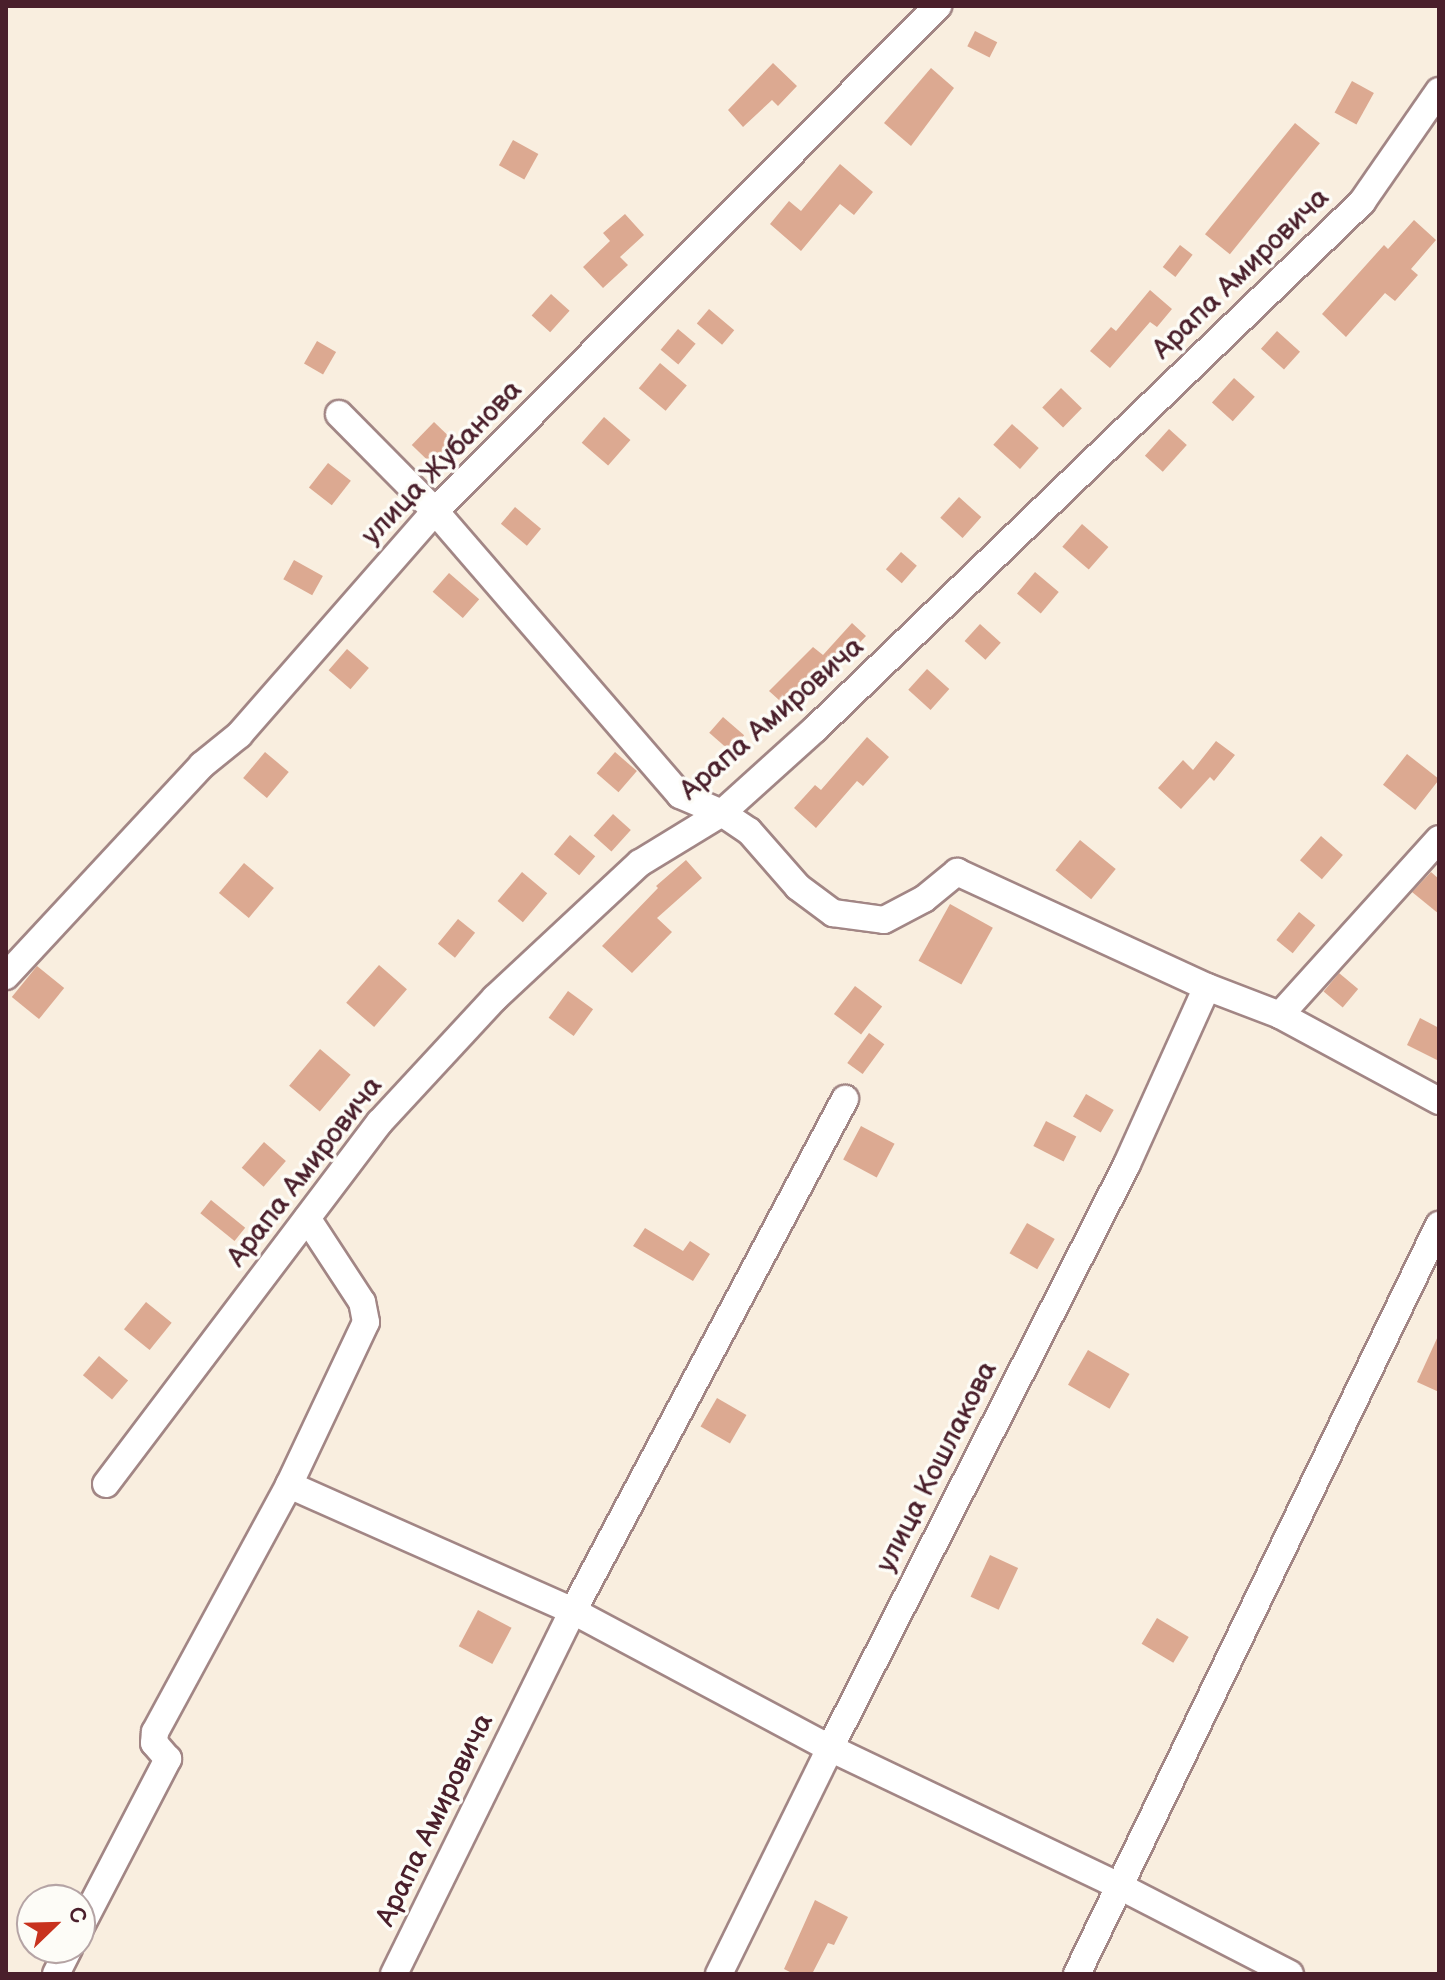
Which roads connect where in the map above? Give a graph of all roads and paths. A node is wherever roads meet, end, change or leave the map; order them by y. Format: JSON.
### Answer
{"nodes":[{"id":1,"x":938,"y":6,"type":"edge"},
{"id":2,"x":1439,"y":91,"type":"edge"},
{"id":3,"x":339,"y":414,"type":"dead end"},
{"id":4,"x":435,"y":511,"type":"junction"},
{"id":5,"x":722,"y":813,"type":"junction"},
{"id":6,"x":1439,"y":839,"type":"edge"},
{"id":7,"x":6,"y":976,"type":"edge"},
{"id":8,"x":1207,"y":987,"type":"junction"},
{"id":9,"x":1280,"y":1015,"type":"junction"},
{"id":10,"x":845,"y":1099,"type":"dead end"},
{"id":11,"x":1439,"y":1101,"type":"edge"},
{"id":12,"x":307,"y":1218,"type":"junction"},
{"id":13,"x":1439,"y":1225,"type":"edge"},
{"id":14,"x":106,"y":1484,"type":"dead end"},
{"id":15,"x":289,"y":1485,"type":"junction"},
{"id":16,"x":573,"y":1611,"type":"junction"},
{"id":17,"x":830,"y":1748,"type":"junction"},
{"id":18,"x":1119,"y":1886,"type":"junction"},
{"id":19,"x":96,"y":1897,"type":"edge"},
{"id":20,"x":394,"y":1974,"type":"edge"},
{"id":21,"x":719,"y":1974,"type":"edge"},
{"id":22,"x":1077,"y":1974,"type":"edge"},
{"id":23,"x":1290,"y":1974,"type":"edge"}],
"edges":[{"from":1,"to":4,"type":"street","name":"улица Жубанова"},
{"from":2,"to":5,"type":"street","name":"Арапа Амировича"},
{"from":3,"to":4,"type":"street"},
{"from":4,"to":5,"type":"street"},
{"from":4,"to":7,"type":"street","name":"улица Жубанова"},
{"from":5,"to":8,"type":"street"},
{"from":5,"to":12,"type":"street","name":"Арапа Амировича"},
{"from":6,"to":9,"type":"street"},
{"from":8,"to":9,"type":"street"},
{"from":8,"to":17,"type":"street","name":"улица Кошлакова"},
{"from":9,"to":11,"type":"street"},
{"from":10,"to":16,"type":"street","name":"Арапа Амировича"},
{"from":12,"to":14,"type":"street","name":"Арапа Амировича"},
{"from":12,"to":15,"type":"street"},
{"from":13,"to":18,"type":"street"},
{"from":15,"to":16,"type":"street"},
{"from":15,"to":19,"type":"street"},
{"from":16,"to":17,"type":"street"},
{"from":16,"to":20,"type":"street","name":"Арапа Амировича"},
{"from":17,"to":18,"type":"street"},
{"from":17,"to":21,"type":"street","name":"улица Кошлакова"},
{"from":18,"to":22,"type":"street"},
{"from":18,"to":23,"type":"street"}]}
